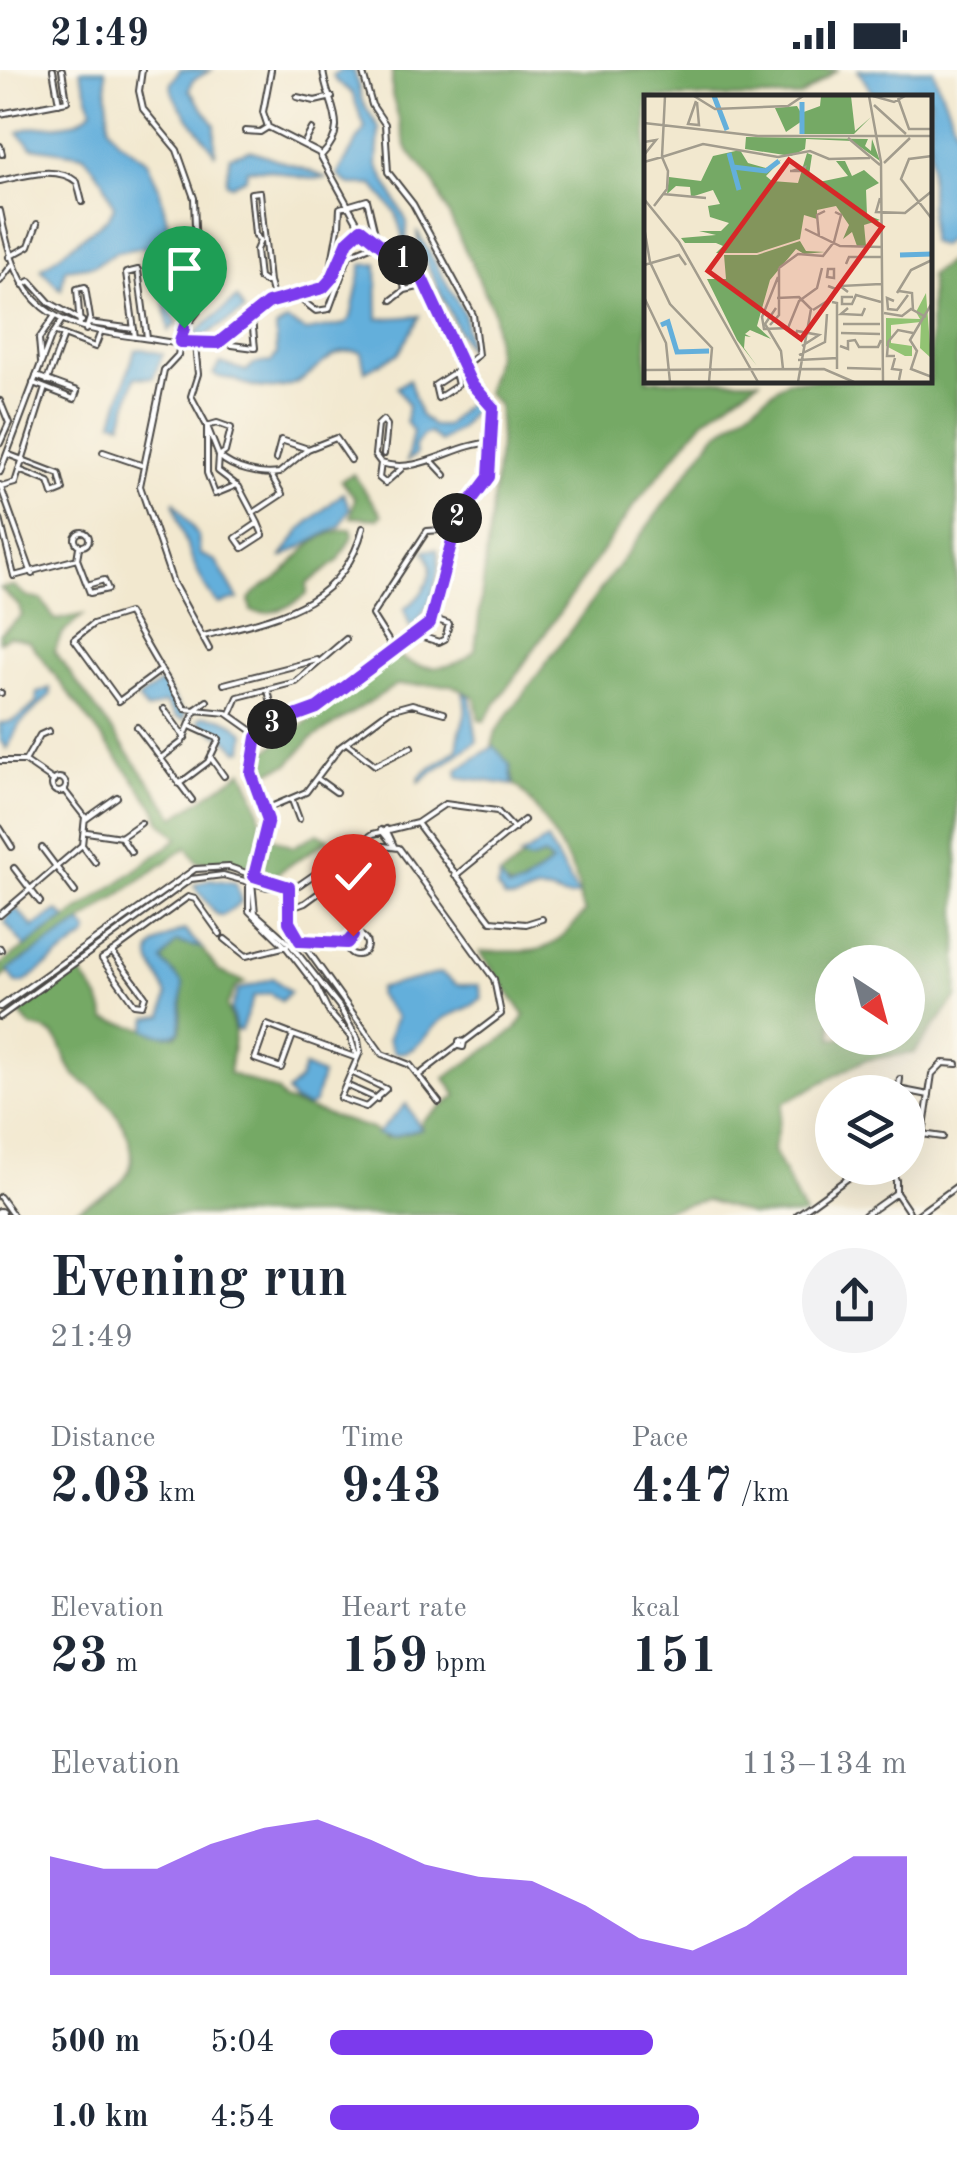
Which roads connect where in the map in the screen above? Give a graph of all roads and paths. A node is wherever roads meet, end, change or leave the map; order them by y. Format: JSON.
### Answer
{"nodes":[{"id":1,"x":53,"y":70,"type":"edge"},
{"id":2,"x":62,"y":70,"type":"edge"},
{"id":3,"x":142,"y":70,"type":"edge"},
{"id":4,"x":271,"y":70,"type":"edge"},
{"id":5,"x":323,"y":70,"type":"edge"},
{"id":6,"x":362,"y":70,"type":"edge"},
{"id":7,"x":297,"y":97,"type":"dead end"},
{"id":8,"x":332,"y":97,"type":"junction"},
{"id":9,"x":59,"y":103,"type":"junction"},
{"id":10,"x":0,"y":114,"type":"edge"},
{"id":11,"x":268,"y":127,"type":"junction"},
{"id":12,"x":312,"y":129,"type":"dead end"},
{"id":13,"x":246,"y":132,"type":"dead end"},
{"id":14,"x":304,"y":142,"type":"junction"},
{"id":15,"x":0,"y":146,"type":"edge"},
{"id":16,"x":2,"y":154,"type":"edge"},
{"id":17,"x":321,"y":156,"type":"junction"},
{"id":18,"x":0,"y":181,"type":"edge"},
{"id":19,"x":82,"y":202,"type":"dead end"},
{"id":20,"x":346,"y":204,"type":"junction"},
{"id":21,"x":0,"y":211,"type":"edge"},
{"id":22,"x":37,"y":224,"type":"dead end"},
{"id":23,"x":361,"y":229,"type":"junction"},
{"id":24,"x":375,"y":244,"type":"junction"},
{"id":25,"x":9,"y":257,"type":"junction"},
{"id":26,"x":406,"y":262,"type":"junction"},
{"id":27,"x":337,"y":264,"type":"junction"},
{"id":28,"x":12,"y":265,"type":"junction"},
{"id":29,"x":344,"y":267,"type":"junction"},
{"id":30,"x":0,"y":281,"type":"edge"},
{"id":31,"x":270,"y":282,"type":"junction"},
{"id":32,"x":23,"y":285,"type":"junction"},
{"id":33,"x":428,"y":286,"type":"junction"},
{"id":34,"x":405,"y":290,"type":"junction"},
{"id":35,"x":294,"y":294,"type":"junction"},
{"id":36,"x":274,"y":300,"type":"junction"},
{"id":37,"x":392,"y":300,"type":"dead end"},
{"id":38,"x":55,"y":316,"type":"junction"},
{"id":39,"x":252,"y":318,"type":"junction"},
{"id":40,"x":62,"y":320,"type":"junction"},
{"id":41,"x":82,"y":321,"type":"junction"},
{"id":42,"x":89,"y":323,"type":"junction"},
{"id":43,"x":80,"y":328,"type":"junction"},
{"id":44,"x":134,"y":329,"type":"junction"},
{"id":45,"x":86,"y":330,"type":"junction"},
{"id":46,"x":54,"y":331,"type":"junction"},
{"id":47,"x":100,"y":334,"type":"junction"},
{"id":48,"x":64,"y":335,"type":"junction"},
{"id":49,"x":135,"y":337,"type":"junction"},
{"id":50,"x":147,"y":338,"type":"junction"},
{"id":51,"x":227,"y":338,"type":"junction"},
{"id":52,"x":180,"y":342,"type":"junction"},
{"id":53,"x":194,"y":344,"type":"junction"},
{"id":54,"x":41,"y":362,"type":"junction"},
{"id":55,"x":464,"y":367,"type":"junction"},
{"id":56,"x":455,"y":372,"type":"junction"},
{"id":57,"x":36,"y":376,"type":"junction"},
{"id":58,"x":47,"y":380,"type":"junction"},
{"id":59,"x":33,"y":383,"type":"junction"},
{"id":60,"x":45,"y":388,"type":"junction"},
{"id":61,"x":0,"y":401,"type":"edge"},
{"id":62,"x":7,"y":414,"type":"junction"},
{"id":63,"x":21,"y":416,"type":"junction"},
{"id":64,"x":207,"y":426,"type":"junction"},
{"id":65,"x":9,"y":438,"type":"junction"},
{"id":66,"x":0,"y":443,"type":"edge"},
{"id":67,"x":492,"y":443,"type":"junction"},
{"id":68,"x":308,"y":449,"type":"junction"},
{"id":69,"x":103,"y":452,"type":"dead end"},
{"id":70,"x":7,"y":454,"type":"junction"},
{"id":71,"x":384,"y":454,"type":"dead end"},
{"id":72,"x":220,"y":456,"type":"junction"},
{"id":73,"x":19,"y":458,"type":"junction"},
{"id":74,"x":276,"y":459,"type":"dead end"},
{"id":75,"x":430,"y":459,"type":"junction"},
{"id":76,"x":350,"y":460,"type":"dead end"},
{"id":77,"x":380,"y":463,"type":"junction"},
{"id":78,"x":142,"y":465,"type":"junction"},
{"id":79,"x":404,"y":466,"type":"junction"},
{"id":80,"x":19,"y":470,"type":"junction"},
{"id":81,"x":0,"y":472,"type":"edge"},
{"id":82,"x":271,"y":475,"type":"junction"},
{"id":83,"x":445,"y":475,"type":"dead end"},
{"id":84,"x":237,"y":485,"type":"junction"},
{"id":85,"x":1,"y":486,"type":"edge"},
{"id":86,"x":254,"y":513,"type":"junction"},
{"id":87,"x":0,"y":519,"type":"edge"},
{"id":88,"x":258,"y":523,"type":"junction"},
{"id":89,"x":363,"y":528,"type":"dead end"},
{"id":90,"x":456,"y":529,"type":"junction"},
{"id":91,"x":79,"y":547,"type":"dead end"},
{"id":92,"x":77,"y":559,"type":"junction"},
{"id":93,"x":32,"y":574,"type":"junction"},
{"id":94,"x":87,"y":585,"type":"dead end"},
{"id":95,"x":432,"y":618,"type":"junction"},
{"id":96,"x":417,"y":635,"type":"junction"},
{"id":97,"x":202,"y":637,"type":"junction"},
{"id":98,"x":346,"y":639,"type":"dead end"},
{"id":99,"x":209,"y":650,"type":"dead end"},
{"id":100,"x":395,"y":651,"type":"junction"},
{"id":101,"x":318,"y":660,"type":"junction"},
{"id":102,"x":162,"y":670,"type":"junction"},
{"id":103,"x":234,"y":682,"type":"junction"},
{"id":104,"x":224,"y":684,"type":"dead end"},
{"id":105,"x":268,"y":690,"type":"junction"},
{"id":106,"x":238,"y":697,"type":"junction"},
{"id":107,"x":207,"y":701,"type":"dead end"},
{"id":108,"x":164,"y":709,"type":"dead end"},
{"id":109,"x":196,"y":709,"type":"junction"},
{"id":110,"x":273,"y":712,"type":"dead end"},
{"id":111,"x":444,"y":713,"type":"dead end"},
{"id":112,"x":230,"y":715,"type":"junction"},
{"id":113,"x":190,"y":726,"type":"junction"},
{"id":114,"x":137,"y":727,"type":"dead end"},
{"id":115,"x":48,"y":731,"type":"dead end"},
{"id":116,"x":258,"y":735,"type":"junction"},
{"id":117,"x":186,"y":738,"type":"junction"},
{"id":118,"x":346,"y":742,"type":"junction"},
{"id":119,"x":411,"y":747,"type":"dead end"},
{"id":120,"x":160,"y":758,"type":"junction"},
{"id":121,"x":212,"y":758,"type":"junction"},
{"id":122,"x":0,"y":761,"type":"edge"},
{"id":123,"x":25,"y":761,"type":"junction"},
{"id":124,"x":224,"y":776,"type":"dead end"},
{"id":125,"x":318,"y":779,"type":"junction"},
{"id":126,"x":54,"y":780,"type":"junction"},
{"id":127,"x":180,"y":784,"type":"junction"},
{"id":128,"x":64,"y":790,"type":"junction"},
{"id":129,"x":336,"y":792,"type":"dead end"},
{"id":130,"x":117,"y":797,"type":"dead end"},
{"id":131,"x":192,"y":800,"type":"dead end"},
{"id":132,"x":292,"y":800,"type":"junction"},
{"id":133,"x":266,"y":810,"type":"junction"},
{"id":134,"x":86,"y":819,"type":"junction"},
{"id":135,"x":299,"y":820,"type":"dead end"},
{"id":136,"x":524,"y":820,"type":"dead end"},
{"id":137,"x":140,"y":823,"type":"dead end"},
{"id":138,"x":417,"y":823,"type":"junction"},
{"id":139,"x":0,"y":828,"type":"edge"},
{"id":140,"x":514,"y":829,"type":"junction"},
{"id":141,"x":383,"y":830,"type":"junction"},
{"id":142,"x":87,"y":832,"type":"junction"},
{"id":143,"x":120,"y":837,"type":"junction"},
{"id":144,"x":82,"y":845,"type":"junction"},
{"id":145,"x":394,"y":846,"type":"junction"},
{"id":146,"x":12,"y":847,"type":"dead end"},
{"id":147,"x":42,"y":848,"type":"dead end"},
{"id":148,"x":131,"y":852,"type":"dead end"},
{"id":149,"x":96,"y":862,"type":"dead end"},
{"id":150,"x":355,"y":866,"type":"junction"},
{"id":151,"x":56,"y":867,"type":"junction"},
{"id":152,"x":14,"y":868,"type":"dead end"},
{"id":153,"x":456,"y":876,"type":"junction"},
{"id":154,"x":178,"y":878,"type":"junction"},
{"id":155,"x":253,"y":879,"type":"junction"},
{"id":156,"x":182,"y":884,"type":"junction"},
{"id":157,"x":289,"y":887,"type":"junction"},
{"id":158,"x":29,"y":888,"type":"junction"},
{"id":159,"x":75,"y":892,"type":"dead end"},
{"id":160,"x":378,"y":898,"type":"dead end"},
{"id":161,"x":40,"y":902,"type":"dead end"},
{"id":162,"x":288,"y":910,"type":"junction"},
{"id":163,"x":0,"y":915,"type":"edge"},
{"id":164,"x":542,"y":919,"type":"dead end"},
{"id":165,"x":220,"y":934,"type":"dead end"},
{"id":166,"x":94,"y":939,"type":"junction"},
{"id":167,"x":225,"y":940,"type":"dead end"},
{"id":168,"x":300,"y":941,"type":"junction"},
{"id":169,"x":344,"y":942,"type":"dead end"},
{"id":170,"x":99,"y":945,"type":"junction"},
{"id":171,"x":289,"y":946,"type":"junction"},
{"id":172,"x":109,"y":954,"type":"junction"},
{"id":173,"x":0,"y":1007,"type":"edge"},
{"id":174,"x":0,"y":1017,"type":"edge"},
{"id":175,"x":345,"y":1017,"type":"junction"},
{"id":176,"x":338,"y":1022,"type":"junction"},
{"id":177,"x":292,"y":1034,"type":"junction"},
{"id":178,"x":357,"y":1058,"type":"junction"},
{"id":179,"x":957,"y":1064,"type":"edge"},
{"id":180,"x":351,"y":1072,"type":"junction"},
{"id":181,"x":418,"y":1075,"type":"junction"},
{"id":182,"x":346,"y":1085,"type":"junction"},
{"id":183,"x":925,"y":1095,"type":"edge"},
{"id":184,"x":929,"y":1096,"type":"junction"},
{"id":185,"x":377,"y":1098,"type":"junction"},
{"id":186,"x":439,"y":1102,"type":"dead end"},
{"id":187,"x":925,"y":1121,"type":"edge"},
{"id":188,"x":925,"y":1134,"type":"edge"},
{"id":189,"x":943,"y":1138,"type":"dead end"},
{"id":190,"x":839,"y":1185,"type":"edge"},
{"id":191,"x":896,"y":1185,"type":"edge"},
{"id":192,"x":957,"y":1186,"type":"edge"},
{"id":193,"x":896,"y":1193,"type":"junction"},
{"id":194,"x":0,"y":1197,"type":"edge"},
{"id":195,"x":14,"y":1215,"type":"edge"},
{"id":196,"x":798,"y":1215,"type":"edge"},
{"id":197,"x":865,"y":1215,"type":"edge"},
{"id":198,"x":914,"y":1215,"type":"edge"}],
"edges":[{"from":1,"to":9,"type":"street"},
{"from":2,"to":9,"type":"street"},
{"from":3,"to":52,"type":"street"},
{"from":4,"to":11,"type":"street"},
{"from":5,"to":8,"type":"street"},
{"from":6,"to":55,"type":"street"},
{"from":7,"to":8,"type":"street"},
{"from":8,"to":17,"type":"street"},
{"from":9,"to":10,"type":"street"},
{"from":11,"to":13,"type":"street"},
{"from":11,"to":14,"type":"street"},
{"from":12,"to":14,"type":"street"},
{"from":14,"to":17,"type":"street"},
{"from":15,"to":16,"type":"street"},
{"from":17,"to":20,"type":"street"},
{"from":18,"to":19,"type":"street"},
{"from":20,"to":23,"type":"street"},
{"from":20,"to":24,"type":"street"},
{"from":20,"to":27,"type":"street"},
{"from":21,"to":25,"type":"street"},
{"from":22,"to":25,"type":"street"},
{"from":23,"to":24,"type":"street"},
{"from":23,"to":27,"type":"street"},
{"from":24,"to":26,"type":"street"},
{"from":24,"to":29,"type":"street"},
{"from":25,"to":28,"type":"street"},
{"from":26,"to":33,"type":"street"},
{"from":26,"to":34,"type":"street"},
{"from":27,"to":29,"type":"street"},
{"from":27,"to":35,"type":"street"},
{"from":28,"to":30,"type":"street"},
{"from":28,"to":32,"type":"street"},
{"from":29,"to":35,"type":"street"},
{"from":31,"to":31,"type":"street"},
{"from":31,"to":36,"type":"street"},
{"from":32,"to":38,"type":"street"},
{"from":32,"to":41,"type":"street"},
{"from":33,"to":34,"type":"street"},
{"from":33,"to":55,"type":"street"},
{"from":34,"to":37,"type":"street"},
{"from":35,"to":36,"type":"street"},
{"from":36,"to":39,"type":"street"},
{"from":38,"to":40,"type":"street"},
{"from":38,"to":54,"type":"street"},
{"from":39,"to":51,"type":"street"},
{"from":39,"to":51,"type":"street"},
{"from":40,"to":43,"type":"street"},
{"from":40,"to":46,"type":"street"},
{"from":41,"to":42,"type":"street"},
{"from":41,"to":43,"type":"street"},
{"from":42,"to":44,"type":"street"},
{"from":42,"to":45,"type":"street"},
{"from":43,"to":45,"type":"street"},
{"from":44,"to":49,"type":"street"},
{"from":44,"to":50,"type":"street"},
{"from":45,"to":47,"type":"street"},
{"from":46,"to":48,"type":"street"},
{"from":46,"to":54,"type":"street"},
{"from":47,"to":48,"type":"street"},
{"from":47,"to":49,"type":"street"},
{"from":48,"to":58,"type":"street"},
{"from":49,"to":50,"type":"street"},
{"from":50,"to":52,"type":"street"},
{"from":51,"to":53,"type":"street"},
{"from":52,"to":53,"type":"street"},
{"from":52,"to":78,"type":"street"},
{"from":53,"to":64,"type":"street"},
{"from":54,"to":57,"type":"street"},
{"from":55,"to":56,"type":"street"},
{"from":55,"to":67,"type":"street"},
{"from":56,"to":56,"type":"street"},
{"from":57,"to":58,"type":"street"},
{"from":57,"to":59,"type":"street"},
{"from":58,"to":60,"type":"street"},
{"from":59,"to":60,"type":"street"},
{"from":59,"to":63,"type":"street"},
{"from":60,"to":73,"type":"street"},
{"from":61,"to":62,"type":"street"},
{"from":62,"to":63,"type":"street"},
{"from":62,"to":65,"type":"street"},
{"from":63,"to":65,"type":"street"},
{"from":64,"to":72,"type":"street"},
{"from":64,"to":72,"type":"street"},
{"from":64,"to":84,"type":"street"},
{"from":65,"to":66,"type":"street"},
{"from":65,"to":70,"type":"street"},
{"from":67,"to":75,"type":"street"},
{"from":67,"to":90,"type":"street"},
{"from":68,"to":74,"type":"street"},
{"from":68,"to":76,"type":"street"},
{"from":68,"to":82,"type":"street"},
{"from":69,"to":78,"type":"street"},
{"from":70,"to":73,"type":"street"},
{"from":70,"to":81,"type":"street"},
{"from":71,"to":77,"type":"street"},
{"from":72,"to":82,"type":"street"},
{"from":72,"to":84,"type":"street"},
{"from":73,"to":80,"type":"street"},
{"from":73,"to":80,"type":"street"},
{"from":75,"to":79,"type":"street"},
{"from":75,"to":83,"type":"street"},
{"from":77,"to":79,"type":"street"},
{"from":77,"to":79,"type":"street"},
{"from":78,"to":97,"type":"street"},
{"from":80,"to":85,"type":"street"},
{"from":82,"to":86,"type":"street"},
{"from":84,"to":86,"type":"street"},
{"from":85,"to":93,"type":"street"},
{"from":86,"to":88,"type":"street"},
{"from":87,"to":93,"type":"street"},
{"from":88,"to":88,"type":"street"},
{"from":89,"to":97,"type":"street"},
{"from":90,"to":95,"type":"street"},
{"from":90,"to":100,"type":"street"},
{"from":91,"to":92,"type":"street"},
{"from":92,"to":93,"type":"street"},
{"from":92,"to":94,"type":"street"},
{"from":95,"to":96,"type":"street"},
{"from":95,"to":96,"type":"street"},
{"from":96,"to":100,"type":"street"},
{"from":97,"to":99,"type":"street"},
{"from":98,"to":101,"type":"street"},
{"from":100,"to":116,"type":"street"},
{"from":101,"to":103,"type":"street"},
{"from":101,"to":105,"type":"street"},
{"from":102,"to":102,"type":"street"},
{"from":102,"to":109,"type":"street"},
{"from":103,"to":104,"type":"street"},
{"from":103,"to":106,"type":"street"},
{"from":105,"to":106,"type":"street"},
{"from":105,"to":110,"type":"street"},
{"from":106,"to":112,"type":"street"},
{"from":107,"to":109,"type":"street"},
{"from":108,"to":117,"type":"street"},
{"from":109,"to":112,"type":"street"},
{"from":109,"to":113,"type":"street"},
{"from":111,"to":118,"type":"street"},
{"from":112,"to":116,"type":"street"},
{"from":113,"to":117,"type":"street"},
{"from":113,"to":121,"type":"street"},
{"from":114,"to":120,"type":"street"},
{"from":115,"to":123,"type":"street"},
{"from":116,"to":133,"type":"street"},
{"from":117,"to":120,"type":"street"},
{"from":118,"to":119,"type":"street"},
{"from":118,"to":125,"type":"street"},
{"from":120,"to":127,"type":"street"},
{"from":121,"to":124,"type":"street"},
{"from":121,"to":127,"type":"street"},
{"from":122,"to":123,"type":"street"},
{"from":123,"to":126,"type":"street"},
{"from":125,"to":129,"type":"street"},
{"from":125,"to":132,"type":"street"},
{"from":126,"to":128,"type":"street"},
{"from":126,"to":128,"type":"street"},
{"from":127,"to":131,"type":"street"},
{"from":128,"to":134,"type":"street"},
{"from":130,"to":134,"type":"street"},
{"from":132,"to":133,"type":"street"},
{"from":132,"to":135,"type":"street"},
{"from":133,"to":155,"type":"street"},
{"from":134,"to":142,"type":"street"},
{"from":136,"to":140,"type":"street"},
{"from":137,"to":143,"type":"street"},
{"from":138,"to":140,"type":"street"},
{"from":138,"to":141,"type":"street"},
{"from":138,"to":153,"type":"street"},
{"from":139,"to":146,"type":"street"},
{"from":140,"to":153,"type":"street"},
{"from":141,"to":145,"type":"street"},
{"from":141,"to":157,"type":"street"},
{"from":142,"to":143,"type":"street"},
{"from":142,"to":144,"type":"street"},
{"from":143,"to":148,"type":"street"},
{"from":144,"to":149,"type":"street"},
{"from":144,"to":151,"type":"street"},
{"from":145,"to":150,"type":"street"},
{"from":145,"to":181,"type":"street"},
{"from":147,"to":151,"type":"street"},
{"from":150,"to":160,"type":"street"},
{"from":150,"to":162,"type":"street"},
{"from":151,"to":158,"type":"street"},
{"from":151,"to":159,"type":"street"},
{"from":152,"to":158,"type":"street"},
{"from":153,"to":164,"type":"street"},
{"from":154,"to":155,"type":"street"},
{"from":154,"to":156,"type":"street"},
{"from":154,"to":166,"type":"street"},
{"from":155,"to":156,"type":"street"},
{"from":155,"to":157,"type":"street"},
{"from":155,"to":171,"type":"street"},
{"from":156,"to":170,"type":"street"},
{"from":157,"to":162,"type":"street"},
{"from":158,"to":161,"type":"street"},
{"from":158,"to":163,"type":"street"},
{"from":162,"to":168,"type":"street"},
{"from":165,"to":172,"type":"street"},
{"from":166,"to":170,"type":"street"},
{"from":166,"to":173,"type":"street"},
{"from":167,"to":171,"type":"street"},
{"from":168,"to":169,"type":"street"},
{"from":168,"to":181,"type":"street"},
{"from":170,"to":172,"type":"street"},
{"from":170,"to":174,"type":"street"},
{"from":171,"to":175,"type":"street"},
{"from":171,"to":176,"type":"street"},
{"from":172,"to":172,"type":"street"},
{"from":175,"to":176,"type":"street"},
{"from":175,"to":178,"type":"street"},
{"from":176,"to":178,"type":"street"},
{"from":177,"to":177,"type":"street"},
{"from":177,"to":178,"type":"street"},
{"from":178,"to":180,"type":"street"},
{"from":179,"to":184,"type":"street"},
{"from":180,"to":182,"type":"street"},
{"from":180,"to":185,"type":"street"},
{"from":181,"to":186,"type":"street"},
{"from":182,"to":185,"type":"street"},
{"from":182,"to":185,"type":"street"},
{"from":183,"to":184,"type":"street"},
{"from":184,"to":187,"type":"street"},
{"from":188,"to":189,"type":"street"},
{"from":190,"to":196,"type":"street"},
{"from":191,"to":193,"type":"street"},
{"from":192,"to":198,"type":"street"},
{"from":193,"to":197,"type":"street"},
{"from":193,"to":198,"type":"street"},
{"from":194,"to":195,"type":"street"}]}
